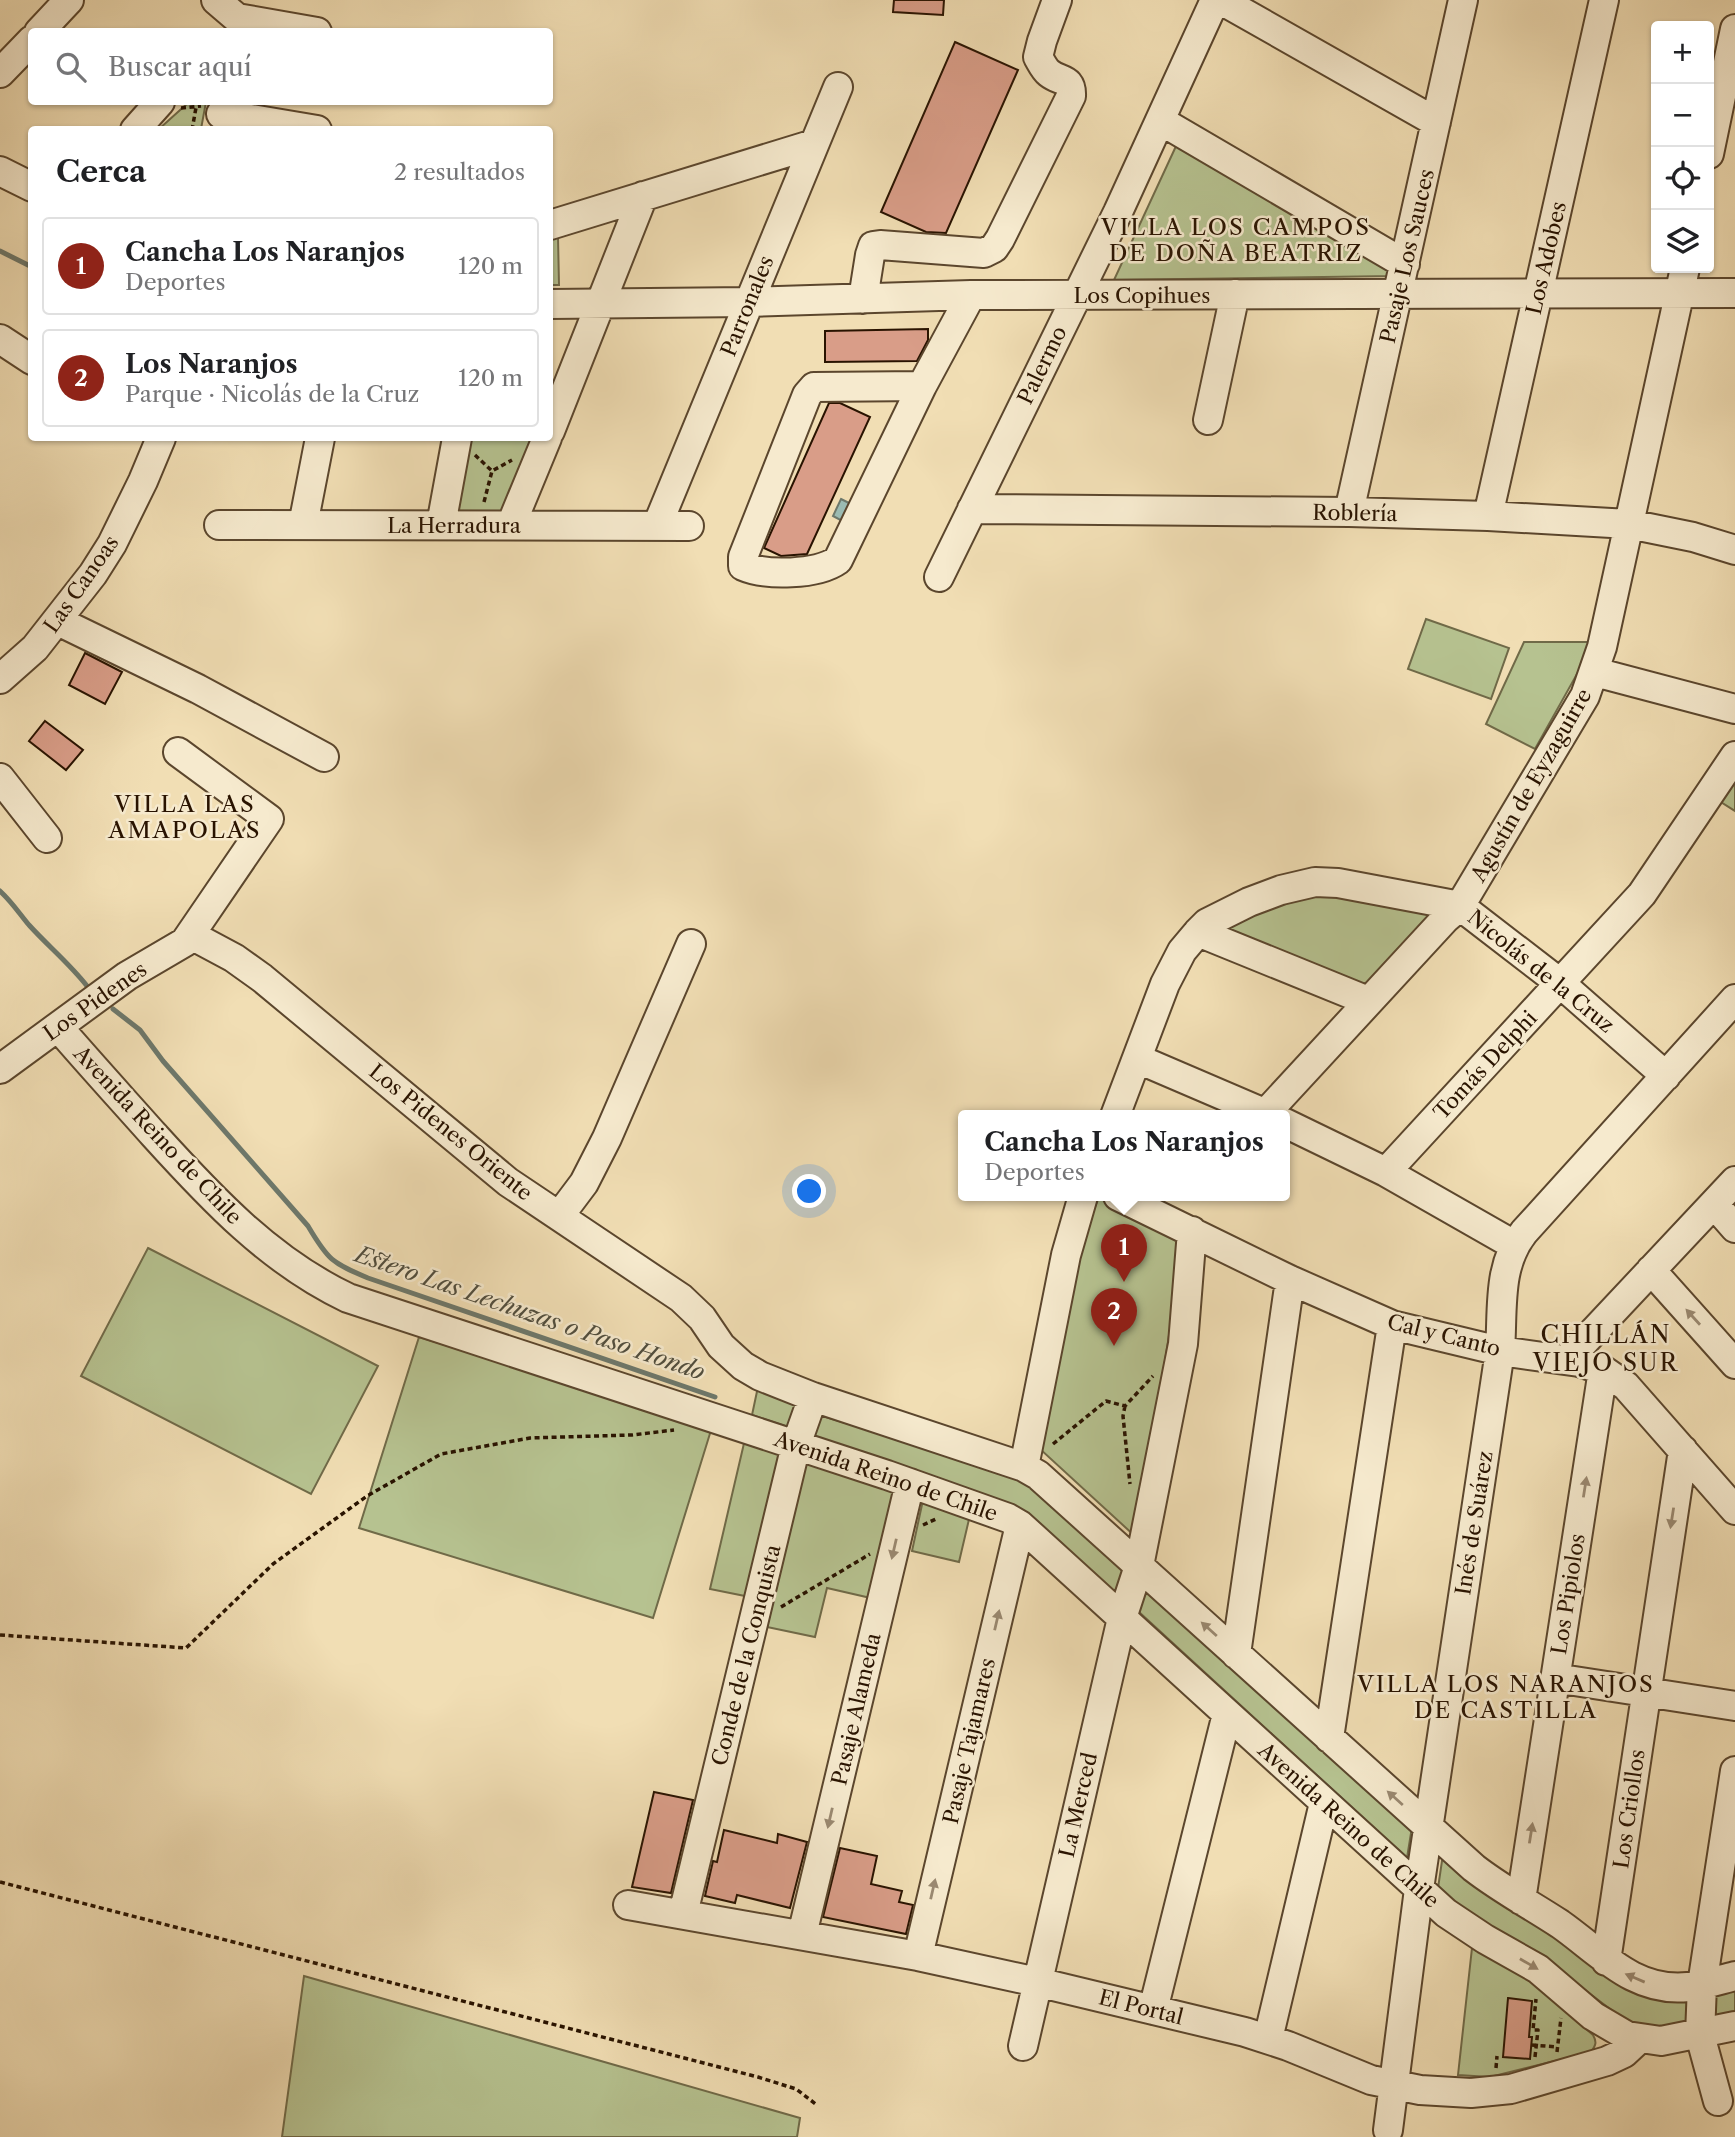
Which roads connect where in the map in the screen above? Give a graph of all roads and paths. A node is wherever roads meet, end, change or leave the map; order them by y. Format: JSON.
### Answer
{"nodes":[{"id":1,"x":69,"y":0,"type":"edge"},
{"id":2,"x":216,"y":0,"type":"edge"},
{"id":3,"x":1057,"y":0,"type":"edge"},
{"id":4,"x":1215,"y":0,"type":"edge"},
{"id":5,"x":1221,"y":0,"type":"edge"},
{"id":6,"x":1464,"y":0,"type":"edge"},
{"id":7,"x":1604,"y":0,"type":"edge"},
{"id":8,"x":234,"y":20,"type":"edge"},
{"id":9,"x":43,"y":28,"type":"edge"},
{"id":10,"x":289,"y":28,"type":"edge"},
{"id":11,"x":1735,"y":29,"type":"edge"},
{"id":12,"x":28,"y":44,"type":"edge"},
{"id":13,"x":0,"y":73,"type":"edge"},
{"id":14,"x":838,"y":87,"type":"dead end"},
{"id":15,"x":157,"y":105,"type":"edge"},
{"id":16,"x":213,"y":109,"type":"edge"},
{"id":17,"x":1161,"y":121,"type":"junction"},
{"id":18,"x":1436,"y":122,"type":"junction"},
{"id":19,"x":139,"y":126,"type":"edge"},
{"id":20,"x":196,"y":126,"type":"edge"},
{"id":21,"x":297,"y":126,"type":"edge"},
{"id":22,"x":814,"y":144,"type":"junction"},
{"id":23,"x":1710,"y":147,"type":"edge"},
{"id":24,"x":0,"y":171,"type":"edge"},
{"id":25,"x":28,"y":185,"type":"edge"},
{"id":26,"x":643,"y":196,"type":"junction"},
{"id":27,"x":553,"y":224,"type":"edge"},
{"id":28,"x":1405,"y":264,"type":"junction"},
{"id":29,"x":1682,"y":280,"type":"edge"},
{"id":30,"x":1538,"y":293,"type":"junction"},
{"id":31,"x":1735,"y":293,"type":"edge"},
{"id":32,"x":1235,"y":294,"type":"junction"},
{"id":33,"x":1398,"y":294,"type":"junction"},
{"id":34,"x":971,"y":295,"type":"junction"},
{"id":35,"x":1076,"y":295,"type":"junction"},
{"id":36,"x":863,"y":299,"type":"junction"},
{"id":37,"x":749,"y":302,"type":"junction"},
{"id":38,"x":601,"y":303,"type":"junction"},
{"id":39,"x":553,"y":304,"type":"edge"},
{"id":40,"x":0,"y":339,"type":"edge"},
{"id":41,"x":28,"y":357,"type":"edge"},
{"id":42,"x":922,"y":386,"type":"junction"},
{"id":43,"x":1208,"y":420,"type":"dead end"},
{"id":44,"x":553,"y":423,"type":"edge"},
{"id":45,"x":155,"y":441,"type":"edge"},
{"id":46,"x":319,"y":441,"type":"edge"},
{"id":47,"x":456,"y":441,"type":"edge"},
{"id":48,"x":546,"y":441,"type":"edge"},
{"id":49,"x":513,"y":460,"type":"dead end"},
{"id":50,"x":972,"y":509,"type":"junction"},
{"id":51,"x":1349,"y":512,"type":"junction"},
{"id":52,"x":1488,"y":516,"type":"junction"},
{"id":53,"x":479,"y":524,"type":"junction"},
{"id":54,"x":1629,"y":524,"type":"junction"},
{"id":55,"x":219,"y":525,"type":"dead end"},
{"id":56,"x":303,"y":525,"type":"junction"},
{"id":57,"x":441,"y":525,"type":"junction"},
{"id":58,"x":511,"y":525,"type":"junction"},
{"id":59,"x":657,"y":526,"type":"junction"},
{"id":60,"x":689,"y":526,"type":"dead end"},
{"id":61,"x":1735,"y":550,"type":"edge"},
{"id":62,"x":939,"y":577,"type":"dead end"},
{"id":63,"x":58,"y":621,"type":"junction"},
{"id":64,"x":1595,"y":671,"type":"junction"},
{"id":65,"x":0,"y":679,"type":"edge"},
{"id":66,"x":1735,"y":709,"type":"edge"},
{"id":67,"x":178,"y":752,"type":"dead end"},
{"id":68,"x":1735,"y":756,"type":"edge"},
{"id":69,"x":324,"y":757,"type":"dead end"},
{"id":70,"x":0,"y":778,"type":"edge"},
{"id":71,"x":47,"y":838,"type":"dead end"},
{"id":72,"x":1460,"y":906,"type":"junction"},
{"id":73,"x":1198,"y":932,"type":"junction"},
{"id":74,"x":191,"y":935,"type":"junction"},
{"id":75,"x":691,"y":944,"type":"dead end"},
{"id":76,"x":1560,"y":983,"type":"junction"},
{"id":77,"x":1735,"y":999,"type":"edge"},
{"id":78,"x":1368,"y":1001,"type":"junction"},
{"id":79,"x":59,"y":1028,"type":"junction"},
{"id":80,"x":1138,"y":1059,"type":"junction"},
{"id":81,"x":0,"y":1069,"type":"edge"},
{"id":82,"x":1665,"y":1076,"type":"junction"},
{"id":83,"x":1117,"y":1110,"type":"edge"},
{"id":84,"x":1258,"y":1110,"type":"edge"},
{"id":85,"x":1280,"y":1110,"type":"edge"},
{"id":86,"x":1290,"y":1125,"type":"edge"},
{"id":87,"x":1386,"y":1172,"type":"junction"},
{"id":88,"x":1735,"y":1181,"type":"edge"},
{"id":89,"x":1082,"y":1201,"type":"edge"},
{"id":90,"x":1129,"y":1201,"type":"edge"},
{"id":91,"x":1714,"y":1204,"type":"junction"},
{"id":92,"x":560,"y":1215,"type":"junction"},
{"id":93,"x":1735,"y":1228,"type":"edge"},
{"id":94,"x":1192,"y":1231,"type":"junction"},
{"id":95,"x":1514,"y":1245,"type":"junction"},
{"id":96,"x":1651,"y":1270,"type":"junction"},
{"id":97,"x":1290,"y":1280,"type":"junction"},
{"id":98,"x":1392,"y":1325,"type":"junction"},
{"id":99,"x":1500,"y":1350,"type":"junction"},
{"id":100,"x":1567,"y":1360,"type":"junction"},
{"id":101,"x":1735,"y":1364,"type":"edge"},
{"id":102,"x":1603,"y":1370,"type":"junction"},
{"id":103,"x":1158,"y":1371,"type":"dead end"},
{"id":104,"x":813,"y":1397,"type":"junction"},
{"id":105,"x":677,"y":1429,"type":"dead end"},
{"id":106,"x":796,"y":1445,"type":"junction"},
{"id":107,"x":1682,"y":1450,"type":"junction"},
{"id":108,"x":1024,"y":1467,"type":"junction"},
{"id":109,"x":910,"y":1483,"type":"junction"},
{"id":110,"x":969,"y":1503,"type":"junction"},
{"id":111,"x":1735,"y":1510,"type":"edge"},
{"id":112,"x":1020,"y":1525,"type":"junction"},
{"id":113,"x":897,"y":1537,"type":"junction"},
{"id":114,"x":1139,"y":1566,"type":"junction"},
{"id":115,"x":1122,"y":1618,"type":"junction"},
{"id":116,"x":755,"y":1623,"type":"junction"},
{"id":117,"x":0,"y":1635,"type":"edge"},
{"id":118,"x":1236,"y":1654,"type":"junction"},
{"id":119,"x":1555,"y":1678,"type":"junction"},
{"id":120,"x":1646,"y":1691,"type":"junction"},
{"id":121,"x":1735,"y":1706,"type":"edge"},
{"id":122,"x":1227,"y":1714,"type":"junction"},
{"id":123,"x":1329,"y":1738,"type":"junction"},
{"id":124,"x":1735,"y":1771,"type":"edge"},
{"id":125,"x":1324,"y":1803,"type":"junction"},
{"id":126,"x":1428,"y":1828,"type":"junction"},
{"id":127,"x":1727,"y":1873,"type":"edge"},
{"id":128,"x":0,"y":1882,"type":"edge"},
{"id":129,"x":1419,"y":1889,"type":"junction"},
{"id":130,"x":1521,"y":1900,"type":"junction"},
{"id":131,"x":628,"y":1905,"type":"dead end"},
{"id":132,"x":683,"y":1914,"type":"junction"},
{"id":133,"x":802,"y":1936,"type":"junction"},
{"id":134,"x":918,"y":1956,"type":"junction"},
{"id":135,"x":1606,"y":1961,"type":"junction"},
{"id":136,"x":1538,"y":1969,"type":"junction"},
{"id":137,"x":1735,"y":1976,"type":"edge"},
{"id":138,"x":1037,"y":1982,"type":"junction"},
{"id":139,"x":1702,"y":1984,"type":"junction"},
{"id":140,"x":1565,"y":1992,"type":"junction"},
{"id":141,"x":1153,"y":2010,"type":"junction"},
{"id":142,"x":1735,"y":2026,"type":"edge"},
{"id":143,"x":1700,"y":2035,"type":"junction"},
{"id":144,"x":1268,"y":2039,"type":"junction"},
{"id":145,"x":1639,"y":2039,"type":"junction"},
{"id":146,"x":1534,"y":2045,"type":"junction"},
{"id":147,"x":1023,"y":2046,"type":"dead end"},
{"id":148,"x":1557,"y":2046,"type":"junction"},
{"id":149,"x":1544,"y":2080,"type":"junction"},
{"id":150,"x":1395,"y":2086,"type":"junction"},
{"id":151,"x":1717,"y":2101,"type":"dead end"},
{"id":152,"x":817,"y":2105,"type":"dead end"},
{"id":153,"x":1388,"y":2130,"type":"dead end"}],
"edges":[{"from":1,"to":9,"type":"street"},
{"from":2,"to":8,"type":"street"},
{"from":3,"to":36,"type":"street"},
{"from":4,"to":17,"type":"street","name":"Palermo"},
{"from":5,"to":18,"type":"street"},
{"from":6,"to":18,"type":"street","name":"Pasaje Los Sauces"},
{"from":7,"to":30,"type":"street","name":"Los Adobes"},
{"from":8,"to":10,"type":"street"},
{"from":11,"to":23,"type":"street"},
{"from":12,"to":13,"type":"street"},
{"from":14,"to":22,"type":"street","name":"Parronales"},
{"from":15,"to":16,"type":"path"},
{"from":15,"to":19,"type":"street"},
{"from":16,"to":20,"type":"path"},
{"from":16,"to":21,"type":"street"},
{"from":17,"to":28,"type":"street"},
{"from":17,"to":35,"type":"street","name":"Palermo"},
{"from":18,"to":28,"type":"street","name":"Pasaje Los Sauces"},
{"from":22,"to":26,"type":"street"},
{"from":22,"to":37,"type":"street","name":"Parronales"},
{"from":24,"to":25,"type":"street"},
{"from":26,"to":27,"type":"street"},
{"from":26,"to":38,"type":"street"},
{"from":28,"to":33,"type":"street","name":"Pasaje Los Sauces"},
{"from":29,"to":30,"type":"street","name":"Los Copihues"},
{"from":29,"to":31,"type":"street","name":"Los Copihues"},
{"from":29,"to":54,"type":"street","name":"Agustín de Eyzaguirre"},
{"from":30,"to":33,"type":"street","name":"Los Copihues"},
{"from":30,"to":52,"type":"street","name":"Los Adobes"},
{"from":32,"to":33,"type":"street","name":"Los Copihues"},
{"from":32,"to":35,"type":"street","name":"Los Copihues"},
{"from":32,"to":43,"type":"street"},
{"from":33,"to":51,"type":"street","name":"Pasaje Los Sauces"},
{"from":34,"to":35,"type":"street","name":"Los Copihues"},
{"from":34,"to":36,"type":"street","name":"Los Copihues"},
{"from":34,"to":42,"type":"street"},
{"from":35,"to":50,"type":"street","name":"Palermo"},
{"from":36,"to":37,"type":"street","name":"Los Copihues"},
{"from":37,"to":38,"type":"street","name":"Los Copihues"},
{"from":37,"to":59,"type":"street","name":"Parronales"},
{"from":38,"to":39,"type":"street","name":"Los Copihues"},
{"from":38,"to":44,"type":"street"},
{"from":40,"to":41,"type":"street"},
{"from":42,"to":42,"type":"street"},
{"from":45,"to":63,"type":"street","name":"Las Canoas"},
{"from":46,"to":56,"type":"street"},
{"from":47,"to":57,"type":"street"},
{"from":48,"to":58,"type":"street"},
{"from":49,"to":53,"type":"path"},
{"from":50,"to":51,"type":"street","name":"Roblería"},
{"from":50,"to":62,"type":"street","name":"Palermo"},
{"from":51,"to":52,"type":"street","name":"Roblería"},
{"from":52,"to":54,"type":"street","name":"Roblería"},
{"from":53,"to":57,"type":"street","name":"La Herradura"},
{"from":53,"to":58,"type":"street","name":"La Herradura"},
{"from":54,"to":61,"type":"street","name":"Roblería"},
{"from":54,"to":64,"type":"street","name":"Agustín de Eyzaguirre"},
{"from":55,"to":56,"type":"street","name":"La Herradura"},
{"from":56,"to":57,"type":"street","name":"La Herradura"},
{"from":58,"to":59,"type":"street","name":"La Herradura"},
{"from":59,"to":60,"type":"street","name":"La Herradura"},
{"from":63,"to":65,"type":"street","name":"Las Canoas"},
{"from":63,"to":69,"type":"street"},
{"from":64,"to":66,"type":"street"},
{"from":64,"to":72,"type":"street","name":"Agustín de Eyzaguirre"},
{"from":67,"to":74,"type":"street","name":"Los Pidenes"},
{"from":68,"to":76,"type":"street","name":"Tomás Delphi"},
{"from":70,"to":71,"type":"street"},
{"from":72,"to":73,"type":"street","name":"Nicolás de la Cruz"},
{"from":72,"to":76,"type":"street","name":"Nicolás de la Cruz"},
{"from":72,"to":78,"type":"street","name":"Agustín de Eyzaguirre"},
{"from":73,"to":78,"type":"street"},
{"from":73,"to":80,"type":"street","name":"Nicolás de la Cruz"},
{"from":74,"to":79,"type":"street","name":"Los Pidenes"},
{"from":74,"to":92,"type":"street","name":"Los Pidenes Oriente"},
{"from":75,"to":92,"type":"street"},
{"from":76,"to":82,"type":"street","name":"Nicolás de la Cruz"},
{"from":76,"to":87,"type":"street","name":"Tomás Delphi"},
{"from":77,"to":82,"type":"street","name":"Inés de Suárez"},
{"from":78,"to":85,"type":"street","name":"Agustín de Eyzaguirre"},
{"from":79,"to":81,"type":"street","name":"Los Pidenes"},
{"from":79,"to":106,"type":"street","name":"Avenida Reino de Chile"},
{"from":80,"to":83,"type":"street","name":"Nicolás de la Cruz"},
{"from":80,"to":84,"type":"street"},
{"from":82,"to":95,"type":"street","name":"Inés de Suárez"},
{"from":86,"to":87,"type":"street"},
{"from":87,"to":95,"type":"street"},
{"from":88,"to":91,"type":"street"},
{"from":89,"to":108,"type":"street"},
{"from":90,"to":94,"type":"street","name":"Cal y Canto"},
{"from":91,"to":93,"type":"street"},
{"from":91,"to":96,"type":"street"},
{"from":92,"to":104,"type":"street","name":"Los Pidenes Oriente"},
{"from":94,"to":97,"type":"street","name":"Cal y Canto"},
{"from":94,"to":114,"type":"street","name":"La Merced"},
{"from":95,"to":99,"type":"street","name":"Inés de Suárez"},
{"from":96,"to":100,"type":"street"},
{"from":101,"to":96,"type":"street","one_way":true},
{"from":97,"to":98,"type":"street","name":"Cal y Canto"},
{"from":97,"to":118,"type":"street"},
{"from":98,"to":99,"type":"street","name":"Cal y Canto"},
{"from":98,"to":123,"type":"street"},
{"from":99,"to":100,"type":"street","name":"Cal y Canto"},
{"from":99,"to":126,"type":"street","name":"Inés de Suárez"},
{"from":100,"to":102,"type":"street","name":"Cal y Canto"},
{"from":102,"to":107,"type":"street","name":"Cal y Canto"},
{"from":119,"to":102,"type":"street","name":"Los Pipiolos","one_way":true},
{"from":103,"to":108,"type":"path"},
{"from":104,"to":106,"type":"street","name":"Conde de la Conquista"},
{"from":104,"to":108,"type":"street"},
{"from":105,"to":117,"type":"path"},
{"from":106,"to":109,"type":"street","name":"Avenida Reino de Chile"},
{"from":106,"to":116,"type":"street","name":"Conde de la Conquista"},
{"from":107,"to":111,"type":"street","name":"Cal y Canto"},
{"from":107,"to":120,"type":"street","name":"Los Criollos","one_way":true},
{"from":108,"to":114,"type":"street"},
{"from":109,"to":110,"type":"street","name":"Avenida Reino de Chile"},
{"from":109,"to":113,"type":"street","name":"Pasaje Alameda"},
{"from":110,"to":112,"type":"street","name":"Avenida Reino de Chile"},
{"from":110,"to":113,"type":"path"},
{"from":112,"to":115,"type":"street","name":"Avenida Reino de Chile"},
{"from":134,"to":112,"type":"street","name":"Pasaje Tajamares","one_way":true},
{"from":113,"to":116,"type":"path"},
{"from":113,"to":133,"type":"street","name":"Pasaje Alameda","one_way":true},
{"from":114,"to":115,"type":"street","name":"La Merced"},
{"from":118,"to":114,"type":"street","one_way":true},
{"from":115,"to":122,"type":"street","name":"Avenida Reino de Chile"},
{"from":115,"to":138,"type":"street","name":"La Merced"},
{"from":116,"to":132,"type":"street","name":"Conde de la Conquista"},
{"from":118,"to":123,"type":"street"},
{"from":119,"to":120,"type":"street"},
{"from":130,"to":119,"type":"street","name":"Los Pipiolos","one_way":true},
{"from":120,"to":121,"type":"street"},
{"from":120,"to":135,"type":"street","name":"Los Criollos"},
{"from":122,"to":125,"type":"street","name":"Avenida Reino de Chile"},
{"from":122,"to":141,"type":"street"},
{"from":126,"to":123,"type":"street","one_way":true},
{"from":124,"to":127,"type":"street"},
{"from":125,"to":129,"type":"street","name":"Avenida Reino de Chile"},
{"from":125,"to":144,"type":"street"},
{"from":126,"to":129,"type":"street","name":"Inés de Suárez"},
{"from":126,"to":130,"type":"street"},
{"from":127,"to":139,"type":"street"},
{"from":128,"to":152,"type":"path"},
{"from":129,"to":136,"type":"street","name":"Avenida Reino de Chile","one_way":true},
{"from":129,"to":150,"type":"street","name":"Inés de Suárez"},
{"from":130,"to":135,"type":"street"},
{"from":131,"to":132,"type":"street","name":"El Portal"},
{"from":132,"to":133,"type":"street","name":"El Portal"},
{"from":133,"to":134,"type":"street","name":"El Portal"},
{"from":134,"to":138,"type":"street","name":"El Portal"},
{"from":139,"to":135,"type":"street","one_way":true},
{"from":136,"to":140,"type":"street","name":"Avenida Reino de Chile"},
{"from":136,"to":146,"type":"path"},
{"from":137,"to":139,"type":"street"},
{"from":138,"to":141,"type":"street","name":"El Portal"},
{"from":138,"to":147,"type":"street","name":"La Merced"},
{"from":139,"to":143,"type":"street"},
{"from":140,"to":145,"type":"street","name":"Avenida Reino de Chile"},
{"from":140,"to":148,"type":"path"},
{"from":141,"to":144,"type":"street","name":"El Portal"},
{"from":142,"to":143,"type":"street","name":"Avenida Reino de Chile"},
{"from":143,"to":145,"type":"street","name":"Avenida Reino de Chile"},
{"from":143,"to":151,"type":"street"},
{"from":144,"to":150,"type":"street","name":"El Portal"},
{"from":145,"to":149,"type":"street","name":"El Portal"},
{"from":146,"to":148,"type":"path"},
{"from":146,"to":149,"type":"path"},
{"from":148,"to":149,"type":"path"},
{"from":149,"to":150,"type":"street","name":"El Portal"},
{"from":150,"to":153,"type":"street","name":"Inés de Suárez"}]}
